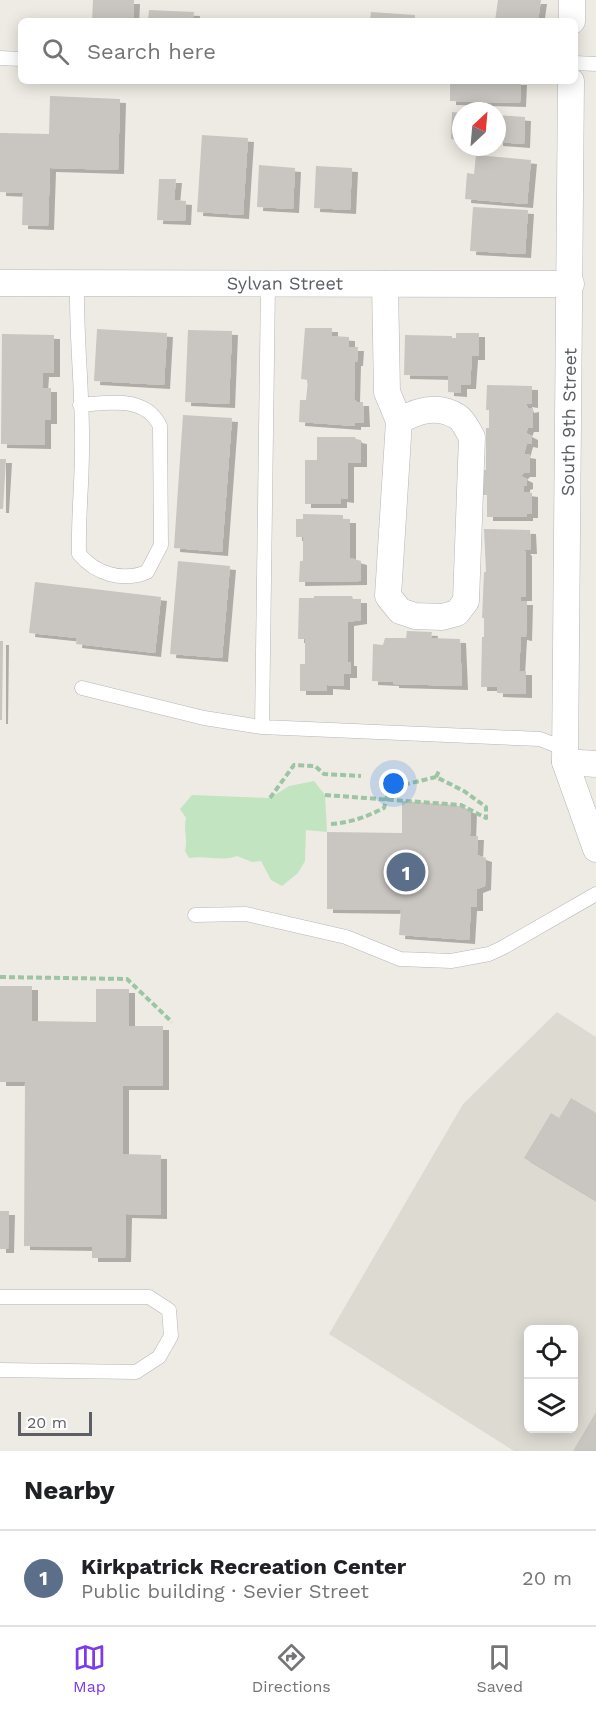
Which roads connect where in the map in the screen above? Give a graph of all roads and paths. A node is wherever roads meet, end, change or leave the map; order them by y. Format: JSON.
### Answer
{"nodes":[{"id":1,"x":572,"y":0,"type":"edge"},
{"id":2,"x":572,"y":18,"type":"edge"},
{"id":3,"x":0,"y":58,"type":"edge"},
{"id":4,"x":18,"y":59,"type":"edge"},
{"id":5,"x":578,"y":63,"type":"edge"},
{"id":6,"x":596,"y":64,"type":"edge"},
{"id":7,"x":571,"y":84,"type":"edge"},
{"id":8,"x":0,"y":284,"type":"edge"},
{"id":9,"x":76,"y":284,"type":"junction"},
{"id":10,"x":268,"y":284,"type":"junction"},
{"id":11,"x":385,"y":284,"type":"junction"},
{"id":12,"x":570,"y":284,"type":"junction"},
{"id":13,"x":80,"y":405,"type":"junction"},
{"id":14,"x":399,"y":421,"type":"junction"},
{"id":15,"x":82,"y":688,"type":"dead end"},
{"id":16,"x":262,"y":727,"type":"junction"},
{"id":17,"x":565,"y":756,"type":"junction"},
{"id":18,"x":596,"y":764,"type":"edge"},
{"id":19,"x":440,"y":769,"type":"dead end"},
{"id":20,"x":361,"y":776,"type":"dead end"},
{"id":21,"x":436,"y":777,"type":"junction"},
{"id":22,"x":325,"y":795,"type":"dead end"},
{"id":23,"x":270,"y":798,"type":"dead end"},
{"id":24,"x":387,"y":800,"type":"junction"},
{"id":25,"x":331,"y":824,"type":"dead end"},
{"id":26,"x":596,"y":849,"type":"edge"},
{"id":27,"x":596,"y":894,"type":"edge"},
{"id":28,"x":195,"y":915,"type":"dead end"},
{"id":29,"x":0,"y":977,"type":"edge"},
{"id":30,"x":172,"y":1022,"type":"dead end"},
{"id":31,"x":0,"y":1297,"type":"edge"},
{"id":32,"x":0,"y":1370,"type":"edge"}],
"edges":[{"from":1,"to":2,"type":"street"},
{"from":3,"to":4,"type":"lane"},
{"from":5,"to":6,"type":"lane"},
{"from":7,"to":12,"type":"street","name":"South 9th Street"},
{"from":8,"to":9,"type":"street","name":"Sylvan Street"},
{"from":9,"to":10,"type":"street","name":"Sylvan Street"},
{"from":9,"to":13,"type":"lane"},
{"from":10,"to":11,"type":"street","name":"Sylvan Street"},
{"from":10,"to":16,"type":"lane"},
{"from":11,"to":12,"type":"street","name":"Sylvan Street"},
{"from":11,"to":14,"type":"street"},
{"from":12,"to":17,"type":"street","name":"South 9th Street"},
{"from":13,"to":13,"type":"lane"},
{"from":14,"to":14,"type":"street"},
{"from":15,"to":16,"type":"lane"},
{"from":16,"to":17,"type":"lane"},
{"from":17,"to":18,"type":"street"},
{"from":17,"to":26,"type":"street"},
{"from":19,"to":21,"type":"path"},
{"from":20,"to":23,"type":"path"},
{"from":21,"to":24,"type":"path"},
{"from":21,"to":24,"type":"path"},
{"from":22,"to":24,"type":"path"},
{"from":24,"to":25,"type":"path"},
{"from":27,"to":28,"type":"lane"},
{"from":29,"to":30,"type":"path"},
{"from":31,"to":32,"type":"lane"}]}
